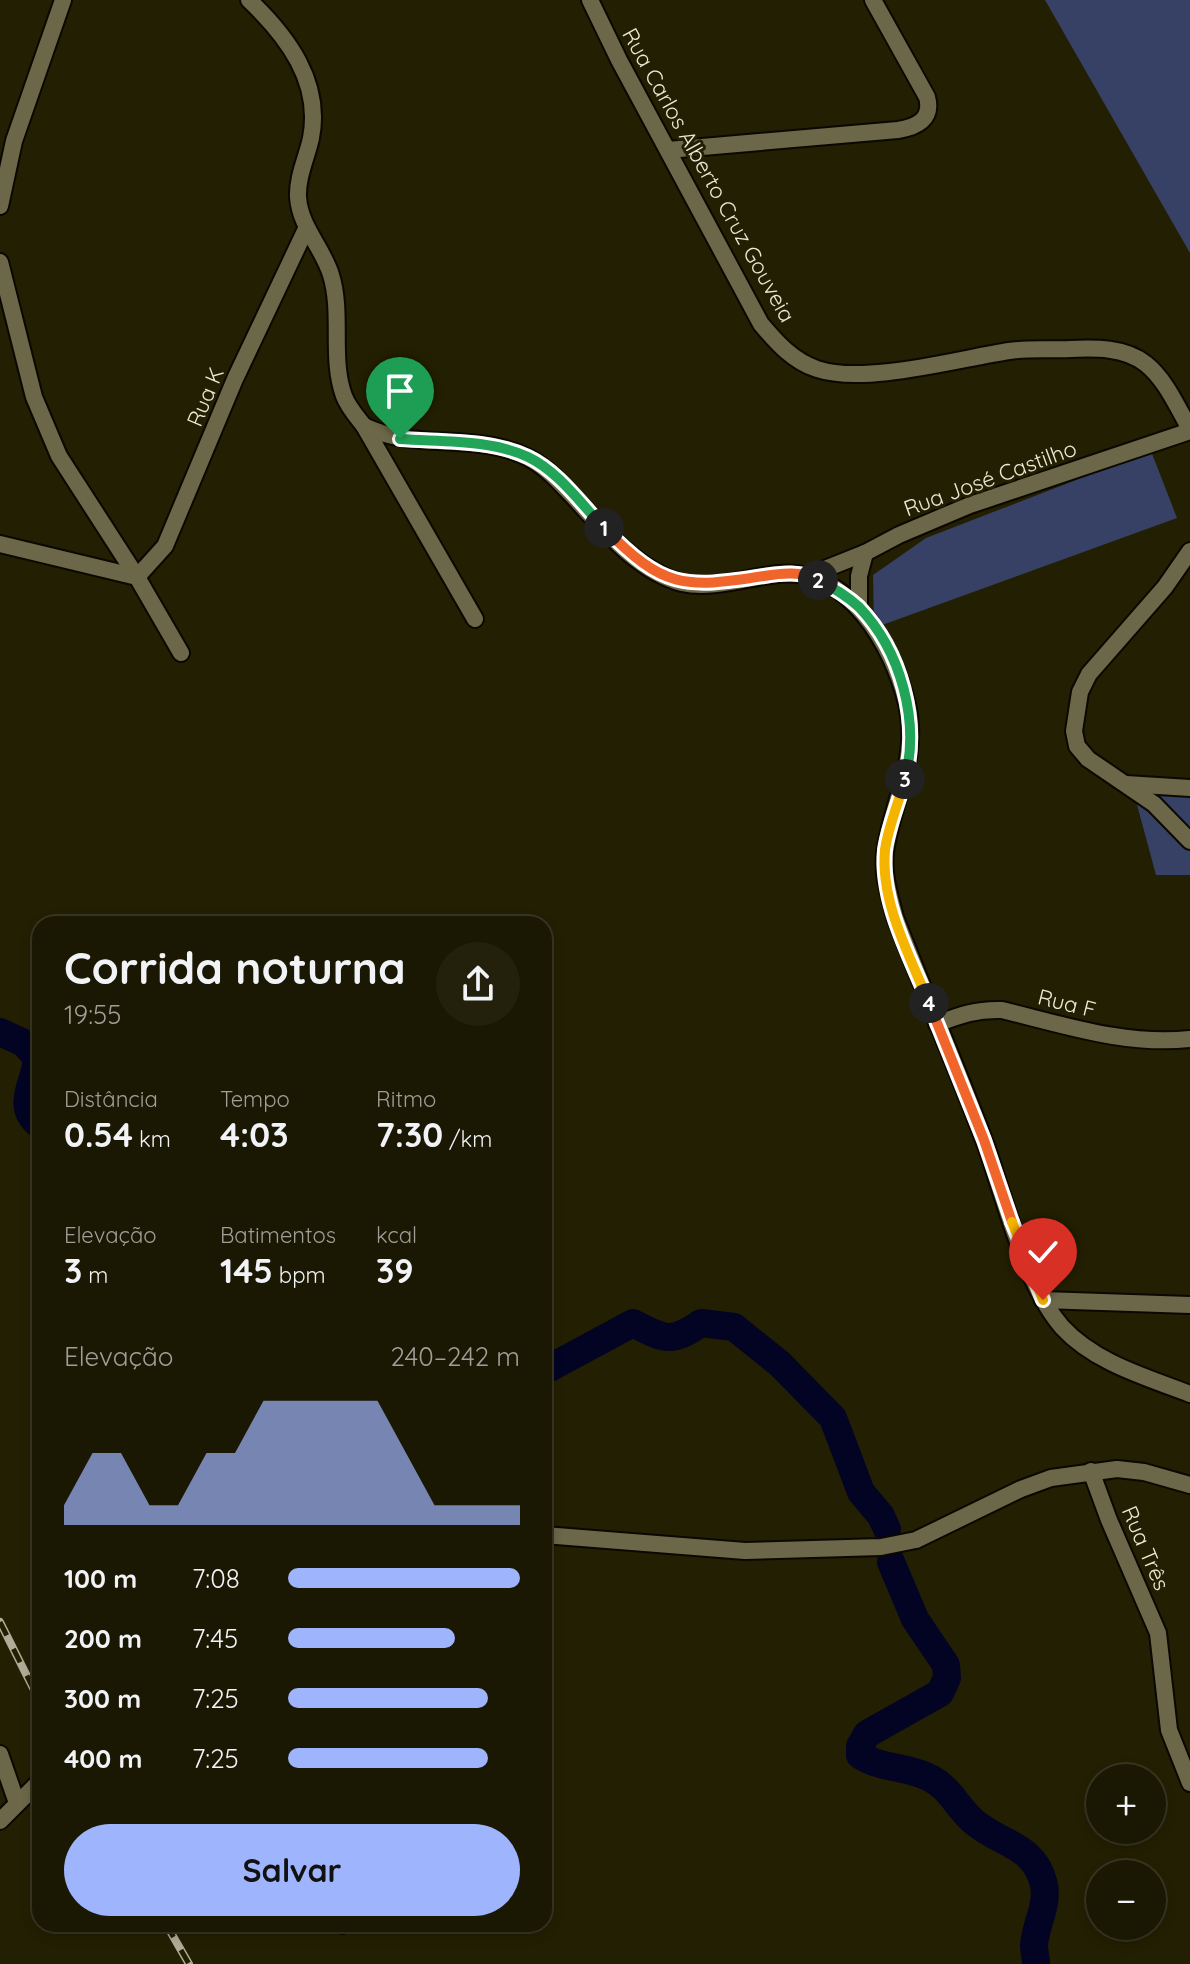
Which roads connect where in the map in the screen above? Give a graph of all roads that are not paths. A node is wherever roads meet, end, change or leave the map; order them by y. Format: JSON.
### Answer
{"nodes":[{"id":1,"x":63,"y":0,"type":"edge"},
{"id":2,"x":249,"y":0,"type":"edge"},
{"id":3,"x":590,"y":0,"type":"edge"},
{"id":4,"x":873,"y":0,"type":"edge"},
{"id":5,"x":668,"y":150,"type":"junction"},
{"id":6,"x":0,"y":206,"type":"edge"},
{"id":7,"x":306,"y":229,"type":"junction"},
{"id":8,"x":0,"y":262,"type":"edge"},
{"id":9,"x":364,"y":426,"type":"junction"},
{"id":10,"x":1190,"y":430,"type":"edge"},
{"id":11,"x":0,"y":544,"type":"edge"},
{"id":12,"x":1190,"y":551,"type":"edge"},
{"id":13,"x":865,"y":553,"type":"junction"},
{"id":14,"x":810,"y":575,"type":"junction"},
{"id":15,"x":137,"y":577,"type":"junction"},
{"id":16,"x":859,"y":608,"type":"junction"},
{"id":17,"x":475,"y":619,"type":"dead end"},
{"id":18,"x":181,"y":653,"type":"dead end"},
{"id":19,"x":1125,"y":784,"type":"junction"},
{"id":20,"x":1190,"y":788,"type":"edge"},
{"id":21,"x":1190,"y":841,"type":"edge"},
{"id":22,"x":937,"y":1024,"type":"junction"},
{"id":23,"x":1190,"y":1039,"type":"edge"},
{"id":24,"x":1043,"y":1300,"type":"junction"},
{"id":25,"x":1190,"y":1305,"type":"edge"},
{"id":26,"x":1190,"y":1394,"type":"edge"},
{"id":27,"x":1091,"y":1471,"type":"junction"},
{"id":28,"x":1190,"y":1485,"type":"edge"},
{"id":29,"x":552,"y":1536,"type":"edge"},
{"id":30,"x":0,"y":1754,"type":"edge"},
{"id":31,"x":1190,"y":1783,"type":"edge"},
{"id":32,"x":32,"y":1789,"type":"edge"},
{"id":33,"x":17,"y":1803,"type":"junction"},
{"id":34,"x":0,"y":1821,"type":"edge"}],
"edges":[{"from":1,"to":6,"type":"street"},
{"from":2,"to":7,"type":"street"},
{"from":3,"to":5,"type":"street","name":"Rua Carlos Alberto Cruz Gouveia"},
{"from":4,"to":5,"type":"street"},
{"from":5,"to":10,"type":"street","name":"Rua Carlos Alberto Cruz Gouveia"},
{"from":7,"to":9,"type":"street"},
{"from":7,"to":15,"type":"street","name":"Rua K"},
{"from":8,"to":15,"type":"street"},
{"from":9,"to":14,"type":"street"},
{"from":9,"to":17,"type":"street"},
{"from":10,"to":13,"type":"street","name":"Rua José Castilho"},
{"from":11,"to":15,"type":"street"},
{"from":12,"to":19,"type":"street"},
{"from":13,"to":14,"type":"street","name":"Rua José Castilho"},
{"from":13,"to":16,"type":"street"},
{"from":14,"to":16,"type":"street"},
{"from":15,"to":18,"type":"street"},
{"from":16,"to":22,"type":"street"},
{"from":19,"to":20,"type":"street"},
{"from":19,"to":21,"type":"street"},
{"from":22,"to":23,"type":"street","name":"Rua F"},
{"from":22,"to":24,"type":"street"},
{"from":24,"to":25,"type":"street"},
{"from":24,"to":26,"type":"street"},
{"from":27,"to":28,"type":"street"},
{"from":27,"to":29,"type":"street"},
{"from":27,"to":31,"type":"street","name":"Rua Três"},
{"from":30,"to":33,"type":"street"},
{"from":32,"to":33,"type":"street"},
{"from":33,"to":34,"type":"street"}]}
